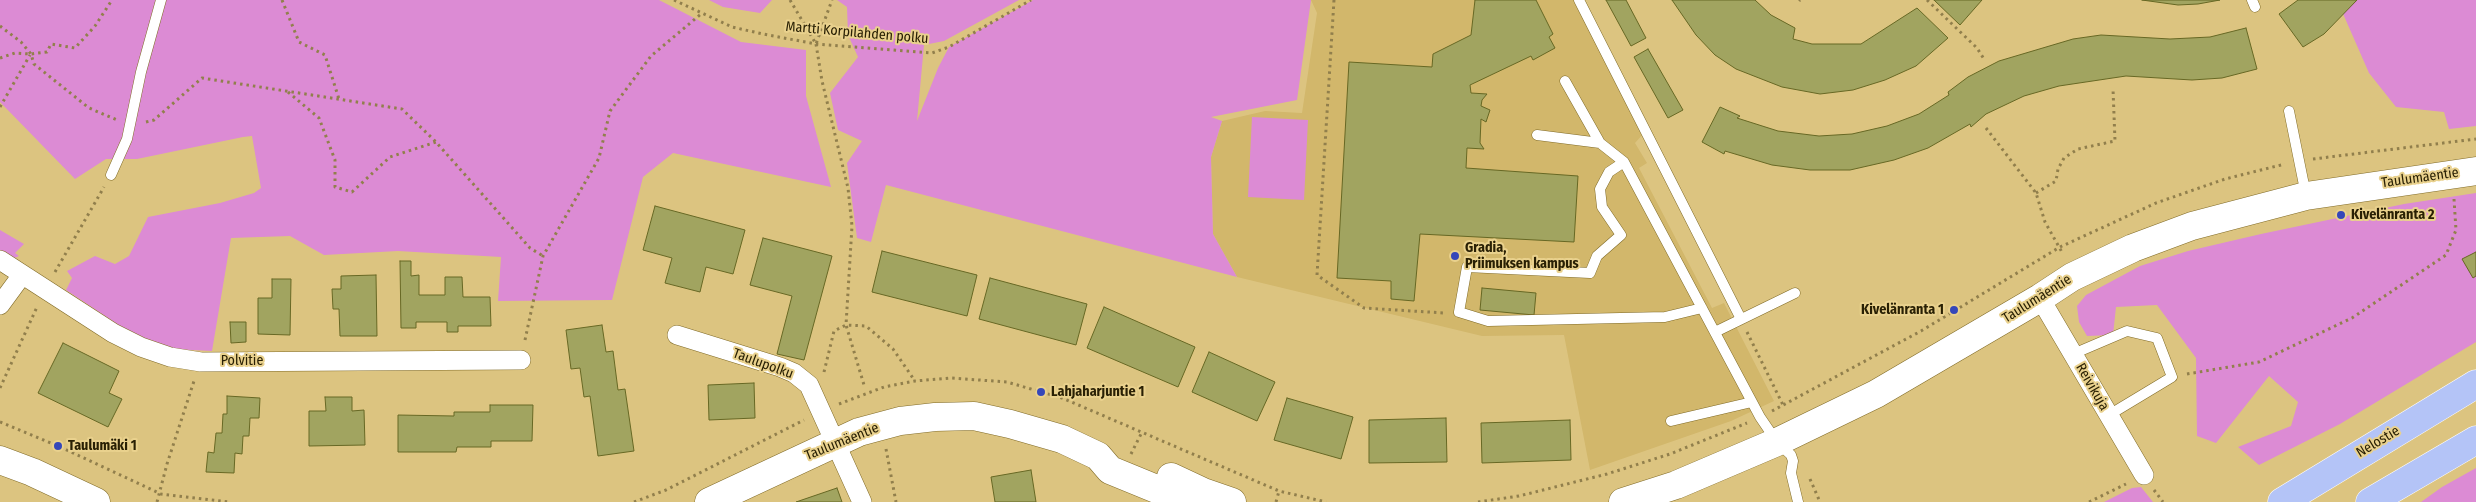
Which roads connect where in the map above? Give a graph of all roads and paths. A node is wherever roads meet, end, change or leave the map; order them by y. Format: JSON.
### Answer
{"nodes":[{"id":1,"x":112,"y":0,"type":"edge"},
{"id":2,"x":161,"y":0,"type":"edge"},
{"id":3,"x":282,"y":0,"type":"edge"},
{"id":4,"x":674,"y":0,"type":"edge"},
{"id":5,"x":790,"y":0,"type":"edge"},
{"id":6,"x":832,"y":0,"type":"edge"},
{"id":7,"x":1031,"y":0,"type":"edge"},
{"id":8,"x":1334,"y":0,"type":"edge"},
{"id":9,"x":1579,"y":0,"type":"edge"},
{"id":10,"x":1927,"y":0,"type":"edge"},
{"id":11,"x":701,"y":14,"type":"junction"},
{"id":12,"x":0,"y":26,"type":"edge"},
{"id":13,"x":816,"y":44,"type":"junction"},
{"id":14,"x":30,"y":54,"type":"junction"},
{"id":15,"x":0,"y":58,"type":"edge"},
{"id":16,"x":1984,"y":59,"type":"dead end"},
{"id":17,"x":1566,"y":81,"type":"dead end"},
{"id":18,"x":2113,"y":89,"type":"dead end"},
{"id":19,"x":288,"y":91,"type":"junction"},
{"id":20,"x":339,"y":99,"type":"junction"},
{"id":21,"x":0,"y":107,"type":"edge"},
{"id":22,"x":2289,"y":111,"type":"dead end"},
{"id":23,"x":131,"y":126,"type":"junction"},
{"id":24,"x":1986,"y":128,"type":"dead end"},
{"id":25,"x":1536,"y":135,"type":"dead end"},
{"id":26,"x":2476,"y":139,"type":"edge"},
{"id":27,"x":436,"y":142,"type":"junction"},
{"id":28,"x":1600,"y":143,"type":"junction"},
{"id":29,"x":2298,"y":161,"type":"junction"},
{"id":30,"x":1624,"y":162,"type":"junction"},
{"id":31,"x":2476,"y":171,"type":"edge"},
{"id":32,"x":111,"y":175,"type":"joint"},
{"id":33,"x":2036,"y":193,"type":"junction"},
{"id":34,"x":2306,"y":196,"type":"junction"},
{"id":35,"x":2060,"y":247,"type":"junction"},
{"id":36,"x":2446,"y":255,"type":"dead end"},
{"id":37,"x":543,"y":256,"type":"junction"},
{"id":38,"x":0,"y":260,"type":"edge"},
{"id":39,"x":22,"y":275,"type":"junction"},
{"id":40,"x":45,"y":291,"type":"junction"},
{"id":41,"x":1795,"y":293,"type":"dead end"},
{"id":42,"x":2040,"y":298,"type":"junction"},
{"id":43,"x":0,"y":306,"type":"edge"},
{"id":44,"x":1702,"y":308,"type":"junction"},
{"id":45,"x":1467,"y":315,"type":"junction"},
{"id":46,"x":1741,"y":320,"type":"junction"},
{"id":47,"x":846,"y":325,"type":"junction"},
{"id":48,"x":1714,"y":332,"type":"junction"},
{"id":49,"x":677,"y":335,"type":"dead end"},
{"id":50,"x":2072,"y":354,"type":"junction"},
{"id":51,"x":521,"y":360,"type":"joint"},
{"id":52,"x":201,"y":362,"type":"junction"},
{"id":53,"x":2172,"y":377,"type":"junction"},
{"id":54,"x":915,"y":381,"type":"junction"},
{"id":55,"x":2476,"y":384,"type":"edge"},
{"id":56,"x":864,"y":385,"type":"dead end"},
{"id":57,"x":0,"y":388,"type":"edge"},
{"id":58,"x":1752,"y":402,"type":"junction"},
{"id":59,"x":1783,"y":405,"type":"junction"},
{"id":60,"x":821,"y":411,"type":"junction"},
{"id":61,"x":2109,"y":415,"type":"junction"},
{"id":62,"x":1760,"y":417,"type":"junction"},
{"id":63,"x":1671,"y":421,"type":"dead end"},
{"id":64,"x":0,"y":422,"type":"edge"},
{"id":65,"x":2476,"y":440,"type":"edge"},
{"id":66,"x":835,"y":442,"type":"junction"},
{"id":67,"x":1777,"y":442,"type":"junction"},
{"id":68,"x":886,"y":449,"type":"dead end"},
{"id":69,"x":1098,"y":456,"type":"junction"},
{"id":70,"x":0,"y":460,"type":"edge"},
{"id":71,"x":2144,"y":475,"type":"joint"},
{"id":72,"x":1810,"y":478,"type":"dead end"},
{"id":73,"x":1279,"y":491,"type":"junction"},
{"id":74,"x":161,"y":494,"type":"junction"},
{"id":75,"x":1652,"y":498,"type":"edge"},
{"id":76,"x":96,"y":502,"type":"edge"},
{"id":77,"x":157,"y":502,"type":"edge"},
{"id":78,"x":230,"y":502,"type":"edge"},
{"id":79,"x":634,"y":502,"type":"edge"},
{"id":80,"x":709,"y":502,"type":"edge"},
{"id":81,"x":862,"y":502,"type":"edge"},
{"id":82,"x":896,"y":502,"type":"edge"},
{"id":83,"x":1188,"y":502,"type":"edge"},
{"id":84,"x":1232,"y":502,"type":"edge"},
{"id":85,"x":1276,"y":502,"type":"edge"},
{"id":86,"x":1326,"y":502,"type":"edge"},
{"id":87,"x":1478,"y":502,"type":"edge"},
{"id":88,"x":1623,"y":502,"type":"edge"},
{"id":89,"x":1798,"y":502,"type":"edge"},
{"id":90,"x":1820,"y":502,"type":"edge"},
{"id":91,"x":2089,"y":502,"type":"edge"},
{"id":92,"x":2282,"y":502,"type":"edge"},
{"id":93,"x":2370,"y":502,"type":"edge"}],
"edges":[{"from":1,"to":14,"type":"path"},
{"from":2,"to":23,"type":"lane"},
{"from":3,"to":20,"type":"path"},
{"from":4,"to":11,"type":"path","name":"Martti Korpilahden polku"},
{"from":5,"to":13,"type":"path"},
{"from":6,"to":13,"type":"path"},
{"from":7,"to":13,"type":"path","name":"Martti Korpilahden polku"},
{"from":8,"to":45,"type":"path"},
{"from":9,"to":46,"type":"lane"},
{"from":10,"to":16,"type":"path"},
{"from":11,"to":13,"type":"path","name":"Martti Korpilahden polku"},
{"from":11,"to":37,"type":"path"},
{"from":12,"to":14,"type":"path"},
{"from":13,"to":47,"type":"path"},
{"from":14,"to":15,"type":"path"},
{"from":14,"to":21,"type":"path"},
{"from":14,"to":23,"type":"path"},
{"from":17,"to":28,"type":"lane"},
{"from":18,"to":33,"type":"path"},
{"from":19,"to":20,"type":"path"},
{"from":19,"to":23,"type":"path"},
{"from":19,"to":27,"type":"path"},
{"from":20,"to":27,"type":"path"},
{"from":22,"to":29,"type":"lane"},
{"from":23,"to":32,"type":"lane"},
{"from":24,"to":33,"type":"path"},
{"from":25,"to":28,"type":"lane"},
{"from":26,"to":29,"type":"path"},
{"from":27,"to":37,"type":"path"},
{"from":28,"to":30,"type":"lane"},
{"from":29,"to":34,"type":"lane"},
{"from":29,"to":35,"type":"path"},
{"from":30,"to":44,"type":"lane"},
{"from":30,"to":45,"type":"lane"},
{"from":31,"to":34,"type":"main road","name":"Taulumäentie"},
{"from":32,"to":40,"type":"path"},
{"from":33,"to":35,"type":"path"},
{"from":34,"to":42,"type":"main road","name":"Taulumäentie"},
{"from":35,"to":59,"type":"path"},
{"from":36,"to":53,"type":"path"},
{"from":37,"to":51,"type":"path"},
{"from":38,"to":39,"type":"street","name":"Polvitie"},
{"from":39,"to":40,"type":"street","name":"Polvitie"},
{"from":39,"to":43,"type":"street"},
{"from":40,"to":52,"type":"street","name":"Polvitie"},
{"from":40,"to":57,"type":"path"},
{"from":41,"to":46,"type":"lane"},
{"from":42,"to":50,"type":"street","name":"Reivikuja"},
{"from":42,"to":67,"type":"main road","name":"Taulumäentie"},
{"from":44,"to":45,"type":"lane"},
{"from":44,"to":48,"type":"lane"},
{"from":46,"to":48,"type":"lane"},
{"from":46,"to":59,"type":"path"},
{"from":47,"to":54,"type":"path"},
{"from":47,"to":56,"type":"path"},
{"from":47,"to":60,"type":"path"},
{"from":48,"to":58,"type":"lane"},
{"from":49,"to":60,"type":"street","name":"Taulupolku"},
{"from":50,"to":53,"type":"lane"},
{"from":50,"to":61,"type":"street","name":"Reivikuja"},
{"from":51,"to":52,"type":"street","name":"Polvitie"},
{"from":52,"to":74,"type":"path"},
{"from":53,"to":61,"type":"lane"},
{"from":54,"to":60,"type":"path"},
{"from":54,"to":73,"type":"path"},
{"from":55,"to":92,"type":"highway","name":"Nelostie"},
{"from":58,"to":62,"type":"lane"},
{"from":58,"to":63,"type":"lane"},
{"from":59,"to":62,"type":"path"},
{"from":60,"to":66,"type":"street","name":"Taulupolku"},
{"from":60,"to":79,"type":"path"},
{"from":61,"to":71,"type":"street","name":"Reivikuja"},
{"from":62,"to":67,"type":"lane"},
{"from":62,"to":87,"type":"path"},
{"from":64,"to":74,"type":"path"},
{"from":65,"to":93,"type":"highway"},
{"from":66,"to":69,"type":"main road","name":"Taulumäentie"},
{"from":66,"to":80,"type":"main road","name":"Taulumäentie"},
{"from":66,"to":81,"type":"street","name":"Taulupolku"},
{"from":67,"to":75,"type":"main road","name":"Taulumäentie"},
{"from":67,"to":89,"type":"lane"},
{"from":68,"to":82,"type":"path"},
{"from":69,"to":83,"type":"main road","name":"Taulumäentie"},
{"from":69,"to":84,"type":"main road","name":"Taulumäentie"},
{"from":70,"to":76,"type":"main road"},
{"from":71,"to":91,"type":"path"},
{"from":72,"to":90,"type":"path"},
{"from":73,"to":85,"type":"path"},
{"from":73,"to":86,"type":"path"},
{"from":74,"to":77,"type":"path"},
{"from":74,"to":78,"type":"path"},
{"from":75,"to":88,"type":"main road","name":"Taulumäentie"}]}
